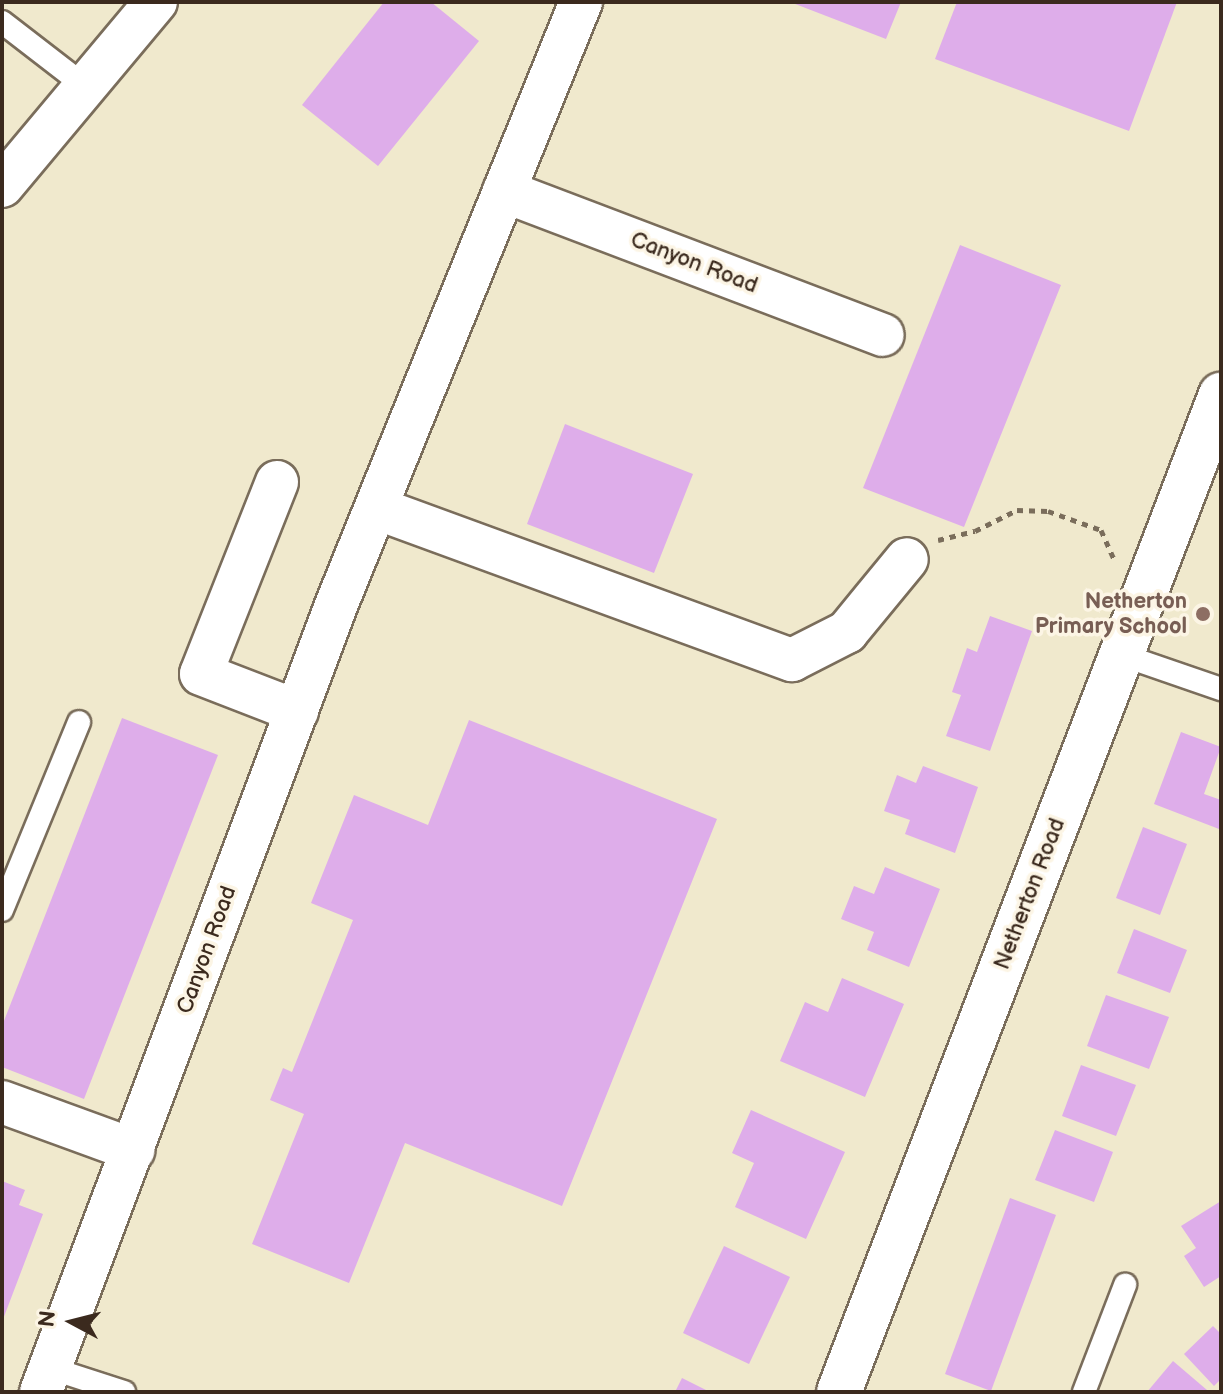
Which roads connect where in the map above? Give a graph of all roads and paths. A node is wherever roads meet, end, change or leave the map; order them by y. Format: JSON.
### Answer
{"nodes":[{"id":1,"x":156,"y":2,"type":"edge"},
{"id":2,"x":581,"y":2,"type":"edge"},
{"id":3,"x":2,"y":22,"type":"edge"},
{"id":4,"x":86,"y":87,"type":"junction"},
{"id":5,"x":2,"y":186,"type":"edge"},
{"id":6,"x":504,"y":191,"type":"junction"},
{"id":7,"x":883,"y":335,"type":"dead end"},
{"id":8,"x":1221,"y":395,"type":"edge"},
{"id":9,"x":277,"y":482,"type":"dead end"},
{"id":10,"x":376,"y":508,"type":"junction"},
{"id":11,"x":907,"y":559,"type":"joint"},
{"id":12,"x":1139,"y":606,"type":"junction"},
{"id":13,"x":1122,"y":655,"type":"junction"},
{"id":14,"x":1221,"y":689,"type":"edge"},
{"id":15,"x":297,"y":711,"type":"junction"},
{"id":16,"x":79,"y":722,"type":"dead end"},
{"id":17,"x":2,"y":910,"type":"edge"},
{"id":18,"x":2,"y":1102,"type":"edge"},
{"id":19,"x":133,"y":1150,"type":"junction"},
{"id":20,"x":1125,"y":1285,"type":"dead end"},
{"id":21,"x":46,"y":1380,"type":"edge"},
{"id":22,"x":124,"y":1392,"type":"edge"},
{"id":23,"x":839,"y":1392,"type":"edge"},
{"id":24,"x":1084,"y":1392,"type":"edge"}],
"edges":[{"from":1,"to":4,"type":"street"},
{"from":2,"to":6,"type":"street","name":"Canyon Road"},
{"from":3,"to":4,"type":"lane"},
{"from":4,"to":5,"type":"street"},
{"from":6,"to":7,"type":"street","name":"Canyon Road"},
{"from":6,"to":10,"type":"street","name":"Canyon Road"},
{"from":8,"to":12,"type":"main road","name":"Netherton Road"},
{"from":9,"to":15,"type":"street"},
{"from":10,"to":11,"type":"street"},
{"from":10,"to":15,"type":"street","name":"Canyon Road"},
{"from":11,"to":12,"type":"path"},
{"from":12,"to":13,"type":"main road","name":"Netherton Road"},
{"from":13,"to":14,"type":"lane"},
{"from":13,"to":23,"type":"main road","name":"Netherton Road"},
{"from":15,"to":19,"type":"street","name":"Canyon Road"},
{"from":16,"to":17,"type":"lane"},
{"from":18,"to":19,"type":"street"},
{"from":19,"to":21,"type":"street","name":"Canyon Road"},
{"from":20,"to":24,"type":"lane"},
{"from":21,"to":22,"type":"lane"}]}
